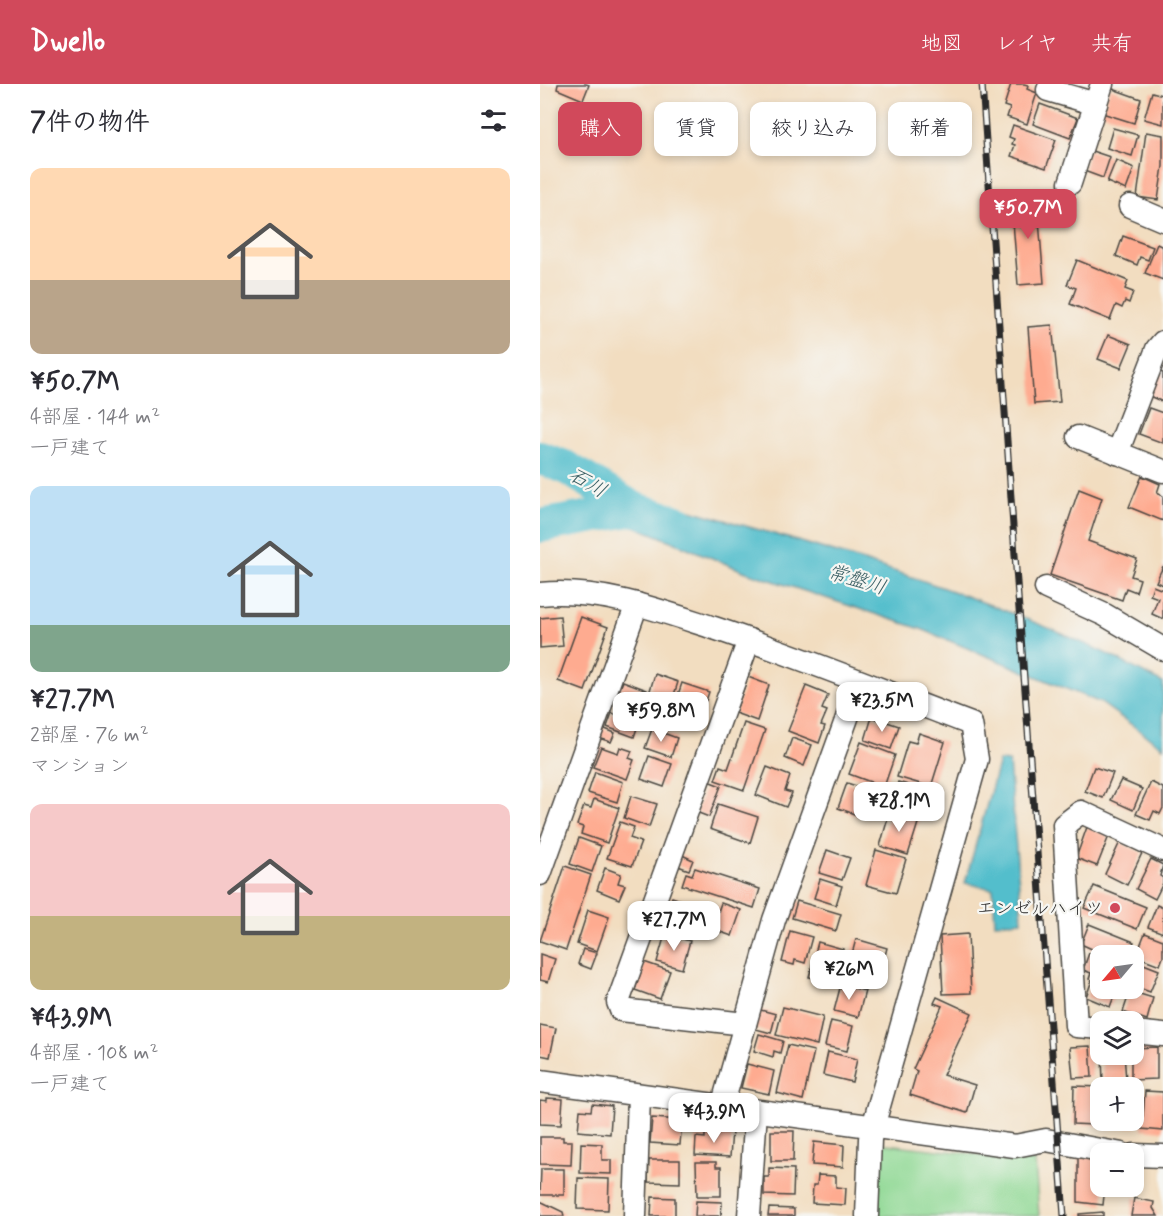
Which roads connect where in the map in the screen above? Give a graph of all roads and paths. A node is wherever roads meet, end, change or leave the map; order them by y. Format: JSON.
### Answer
{"nodes":[{"id":1,"x":1048,"y":90,"type":"dead end"},
{"id":2,"x":1099,"y":94,"type":"edge"},
{"id":3,"x":1070,"y":183,"type":"dead end"},
{"id":4,"x":1130,"y":206,"type":"dead end"},
{"id":5,"x":1163,"y":220,"type":"edge"},
{"id":6,"x":1163,"y":342,"type":"edge"},
{"id":7,"x":1078,"y":437,"type":"dead end"},
{"id":8,"x":1117,"y":453,"type":"junction"},
{"id":9,"x":1163,"y":471,"type":"edge"},
{"id":10,"x":1046,"y":588,"type":"dead end"},
{"id":11,"x":540,"y":594,"type":"edge"},
{"id":12,"x":637,"y":604,"type":"junction"},
{"id":13,"x":749,"y":640,"type":"junction"},
{"id":14,"x":1163,"y":649,"type":"edge"},
{"id":15,"x":860,"y":682,"type":"junction"},
{"id":16,"x":1163,"y":850,"type":"edge"},
{"id":17,"x":540,"y":874,"type":"edge"},
{"id":18,"x":745,"y":1024,"type":"junction"},
{"id":19,"x":1090,"y":1027,"type":"edge"},
{"id":20,"x":1144,"y":1033,"type":"edge"},
{"id":21,"x":1163,"y":1035,"type":"edge"},
{"id":22,"x":540,"y":1082,"type":"edge"},
{"id":23,"x":639,"y":1095,"type":"junction"},
{"id":24,"x":722,"y":1107,"type":"junction"},
{"id":25,"x":756,"y":1111,"type":"junction"},
{"id":26,"x":873,"y":1127,"type":"junction"},
{"id":27,"x":1090,"y":1148,"type":"edge"},
{"id":28,"x":1144,"y":1155,"type":"edge"},
{"id":29,"x":1163,"y":1156,"type":"edge"},
{"id":30,"x":635,"y":1216,"type":"edge"},
{"id":31,"x":749,"y":1216,"type":"edge"},
{"id":32,"x":867,"y":1216,"type":"edge"}],
"edges":[{"from":1,"to":2,"type":"street"},
{"from":2,"to":3,"type":"street"},
{"from":4,"to":5,"type":"street"},
{"from":6,"to":8,"type":"street"},
{"from":7,"to":8,"type":"street"},
{"from":8,"to":9,"type":"street"},
{"from":10,"to":14,"type":"street"},
{"from":11,"to":12,"type":"street"},
{"from":12,"to":13,"type":"street"},
{"from":12,"to":17,"type":"street"},
{"from":13,"to":15,"type":"street"},
{"from":13,"to":18,"type":"street"},
{"from":15,"to":18,"type":"street"},
{"from":15,"to":26,"type":"street"},
{"from":16,"to":19,"type":"street"},
{"from":18,"to":24,"type":"street"},
{"from":20,"to":21,"type":"street"},
{"from":22,"to":23,"type":"street"},
{"from":23,"to":24,"type":"street"},
{"from":23,"to":30,"type":"street"},
{"from":24,"to":25,"type":"street"},
{"from":25,"to":26,"type":"street"},
{"from":25,"to":31,"type":"street"},
{"from":26,"to":27,"type":"street"},
{"from":26,"to":32,"type":"street"},
{"from":28,"to":29,"type":"street"}]}
